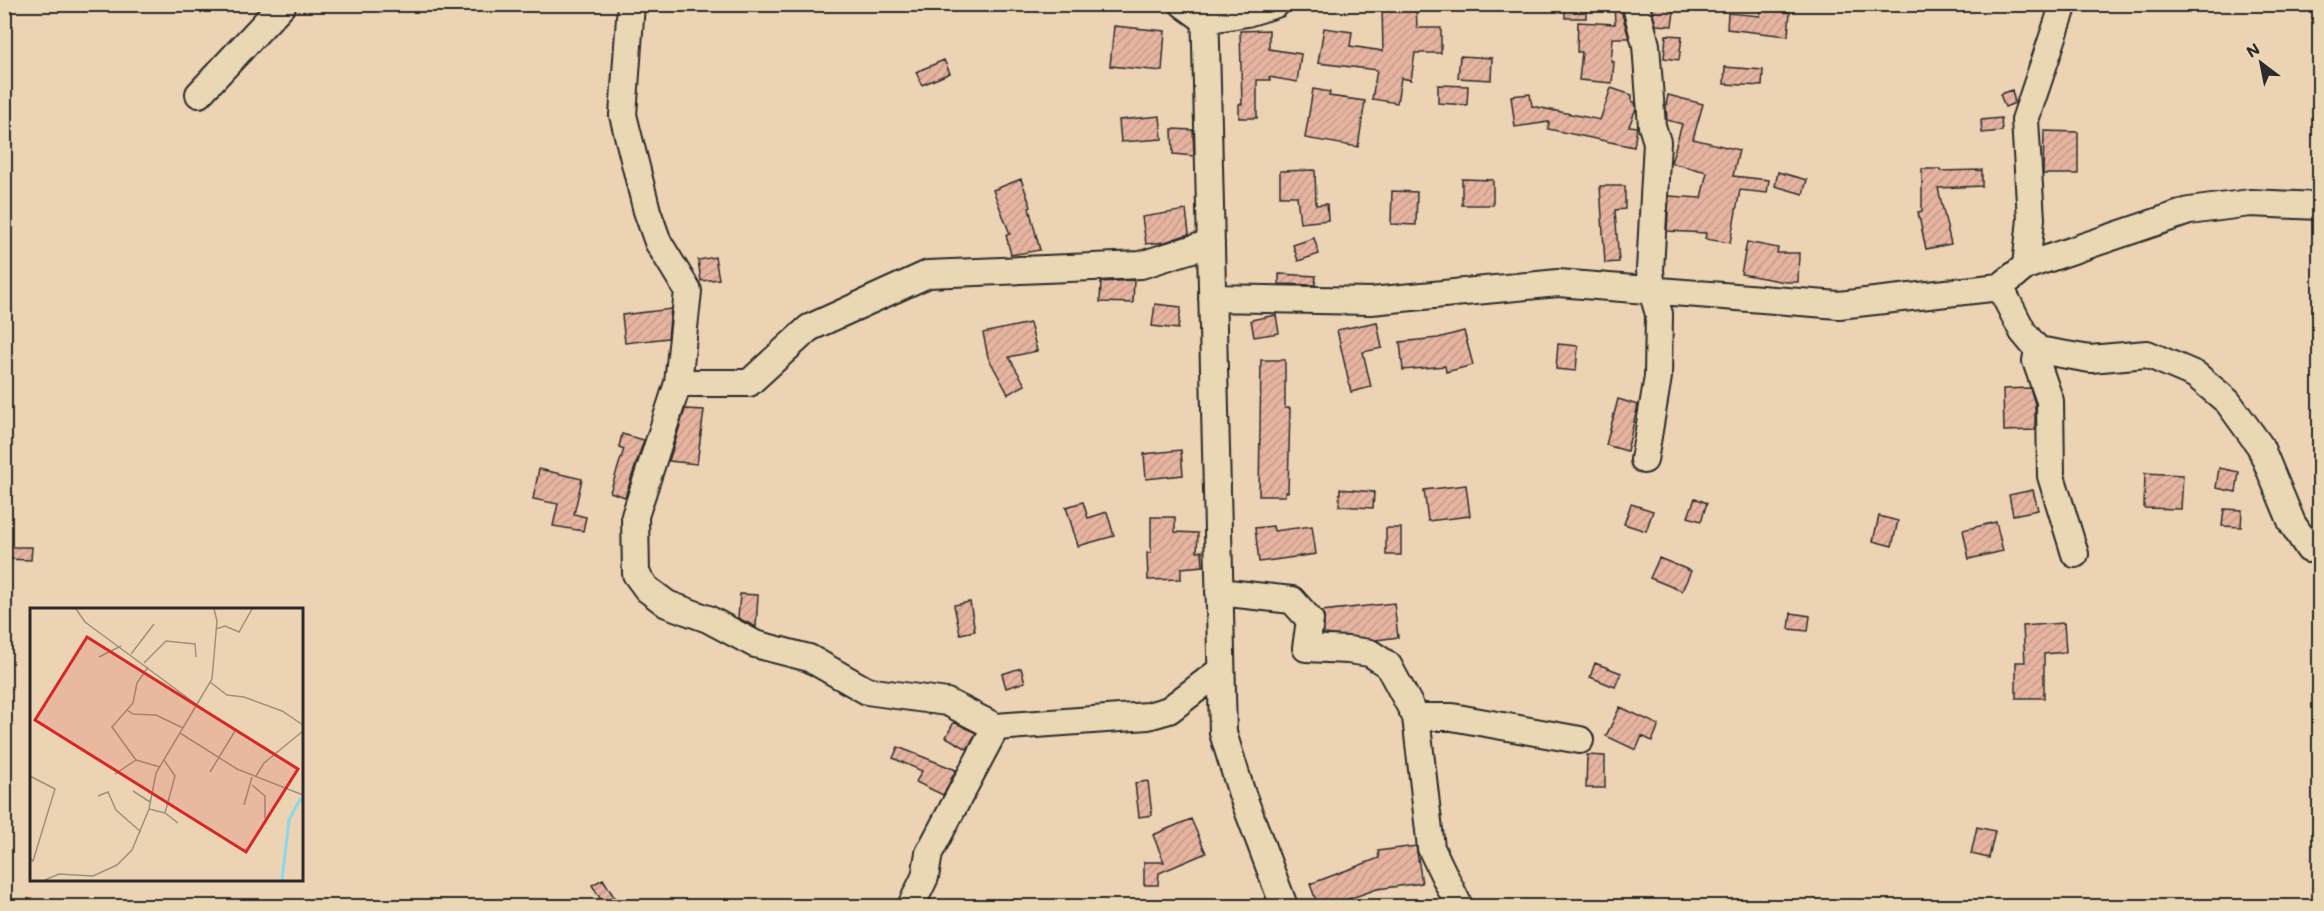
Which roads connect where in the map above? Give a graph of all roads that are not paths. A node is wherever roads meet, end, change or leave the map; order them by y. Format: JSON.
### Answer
{"nodes":[{"id":1,"x":283,"y":4,"type":"edge"},
{"id":2,"x":631,"y":4,"type":"edge"},
{"id":3,"x":1183,"y":4,"type":"edge"},
{"id":4,"x":1276,"y":4,"type":"edge"},
{"id":5,"x":2064,"y":4,"type":"edge"},
{"id":6,"x":1637,"y":10,"type":"dead end"},
{"id":7,"x":1205,"y":12,"type":"edge"},
{"id":8,"x":199,"y":94,"type":"dead end"},
{"id":9,"x":2319,"y":206,"type":"edge"},
{"id":10,"x":1211,"y":243,"type":"junction"},
{"id":11,"x":2026,"y":266,"type":"junction"},
{"id":12,"x":2000,"y":286,"type":"junction"},
{"id":13,"x":1652,"y":291,"type":"junction"},
{"id":14,"x":1212,"y":298,"type":"junction"},
{"id":15,"x":2038,"y":350,"type":"junction"},
{"id":16,"x":678,"y":383,"type":"junction"},
{"id":17,"x":1644,"y":460,"type":"dead end"},
{"id":18,"x":2309,"y":549,"type":"dead end"},
{"id":19,"x":2075,"y":554,"type":"dead end"},
{"id":20,"x":1220,"y":592,"type":"junction"},
{"id":21,"x":1221,"y":670,"type":"junction"},
{"id":22,"x":1416,"y":717,"type":"junction"},
{"id":23,"x":996,"y":727,"type":"junction"},
{"id":24,"x":1580,"y":740,"type":"dead end"},
{"id":25,"x":911,"y":906,"type":"edge"},
{"id":26,"x":1284,"y":906,"type":"edge"},
{"id":27,"x":1459,"y":906,"type":"edge"}],
"edges":[{"from":1,"to":8,"type":"street"},
{"from":2,"to":16,"type":"street"},
{"from":3,"to":7,"type":"street"},
{"from":4,"to":7,"type":"street"},
{"from":5,"to":11,"type":"street"},
{"from":6,"to":13,"type":"street"},
{"from":7,"to":10,"type":"street"},
{"from":9,"to":11,"type":"street"},
{"from":10,"to":14,"type":"street"},
{"from":10,"to":16,"type":"street"},
{"from":11,"to":12,"type":"street"},
{"from":12,"to":13,"type":"street"},
{"from":12,"to":15,"type":"street"},
{"from":13,"to":14,"type":"street"},
{"from":13,"to":17,"type":"street"},
{"from":14,"to":20,"type":"street"},
{"from":15,"to":18,"type":"street"},
{"from":15,"to":19,"type":"street"},
{"from":16,"to":23,"type":"street"},
{"from":20,"to":21,"type":"street"},
{"from":20,"to":22,"type":"street"},
{"from":21,"to":23,"type":"street"},
{"from":21,"to":26,"type":"street"},
{"from":22,"to":24,"type":"street"},
{"from":22,"to":27,"type":"street"},
{"from":23,"to":25,"type":"street"}]}
